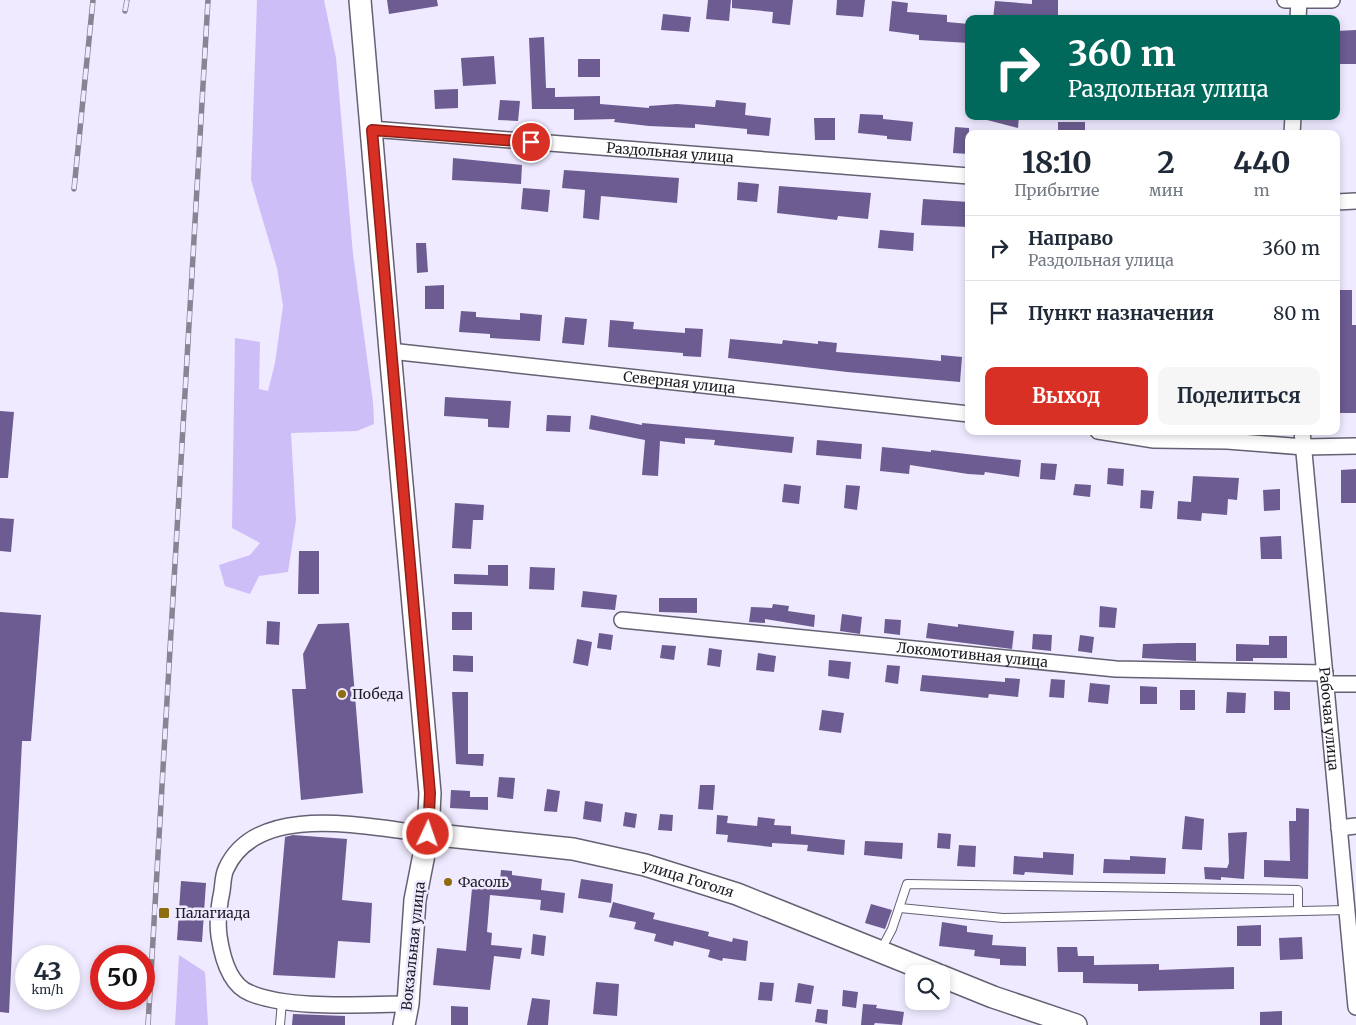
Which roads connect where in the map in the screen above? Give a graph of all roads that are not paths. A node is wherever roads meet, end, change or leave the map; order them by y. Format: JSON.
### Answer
{"nodes":[{"id":1,"x":360,"y":0,"type":"edge"},
{"id":2,"x":1294,"y":0,"type":"edge"},
{"id":3,"x":1332,"y":0,"type":"edge"},
{"id":4,"x":1297,"y":15,"type":"edge"},
{"id":5,"x":372,"y":130,"type":"junction"},
{"id":6,"x":965,"y":176,"type":"edge"},
{"id":7,"x":1356,"y":201,"type":"edge"},
{"id":8,"x":1340,"y":202,"type":"edge"},
{"id":9,"x":390,"y":351,"type":"junction"},
{"id":10,"x":965,"y":414,"type":"edge"},
{"id":11,"x":1123,"y":435,"type":"edge"},
{"id":12,"x":1302,"y":435,"type":"edge"},
{"id":13,"x":1356,"y":446,"type":"edge"},
{"id":14,"x":1304,"y":447,"type":"junction"},
{"id":15,"x":622,"y":620,"type":"dead end"},
{"id":16,"x":1326,"y":679,"type":"junction"},
{"id":17,"x":1356,"y":684,"type":"edge"},
{"id":18,"x":1356,"y":826,"type":"edge"},
{"id":19,"x":1339,"y":828,"type":"junction"},
{"id":20,"x":428,"y":834,"type":"junction"},
{"id":21,"x":900,"y":908,"type":"junction"},
{"id":22,"x":1346,"y":910,"type":"junction"},
{"id":23,"x":1298,"y":911,"type":"junction"},
{"id":24,"x":880,"y":951,"type":"junction"},
{"id":25,"x":914,"y":965,"type":"edge"},
{"id":26,"x":950,"y":980,"type":"edge"},
{"id":27,"x":282,"y":1002,"type":"junction"},
{"id":28,"x":1356,"y":1007,"type":"edge"},
{"id":29,"x":406,"y":1015,"type":"edge"},
{"id":30,"x":280,"y":1025,"type":"edge"},
{"id":31,"x":1076,"y":1025,"type":"edge"}],
"edges":[{"from":1,"to":5,"type":"main road","name":"Вокзальная улица"},
{"from":2,"to":3,"type":"street"},
{"from":2,"to":4,"type":"street"},
{"from":5,"to":6,"type":"street","name":"Раздольная улица"},
{"from":5,"to":9,"type":"main road","name":"Вокзальная улица"},
{"from":7,"to":8,"type":"street"},
{"from":9,"to":10,"type":"street","name":"Северная улица"},
{"from":9,"to":20,"type":"main road","name":"Вокзальная улица"},
{"from":11,"to":14,"type":"street"},
{"from":12,"to":14,"type":"street","name":"Рабочая улица"},
{"from":13,"to":14,"type":"street"},
{"from":14,"to":16,"type":"street","name":"Рабочая улица"},
{"from":15,"to":16,"type":"street","name":"Локомотивная улица"},
{"from":16,"to":17,"type":"street","name":"Локомотивная улица"},
{"from":16,"to":19,"type":"street","name":"Рабочая улица"},
{"from":18,"to":19,"type":"street"},
{"from":19,"to":22,"type":"street","name":"Рабочая улица"},
{"from":20,"to":24,"type":"main road","name":"улица Гоголя"},
{"from":20,"to":27,"type":"street"},
{"from":20,"to":29,"type":"main road","name":"Вокзальная улица"},
{"from":21,"to":23,"type":"lane"},
{"from":21,"to":23,"type":"lane"},
{"from":21,"to":24,"type":"lane"},
{"from":22,"to":23,"type":"lane"},
{"from":22,"to":28,"type":"street","name":"Рабочая улица"},
{"from":24,"to":25,"type":"main road","name":"улица Гоголя"},
{"from":26,"to":31,"type":"main road"},
{"from":27,"to":29,"type":"street"},
{"from":27,"to":30,"type":"lane"}]}
